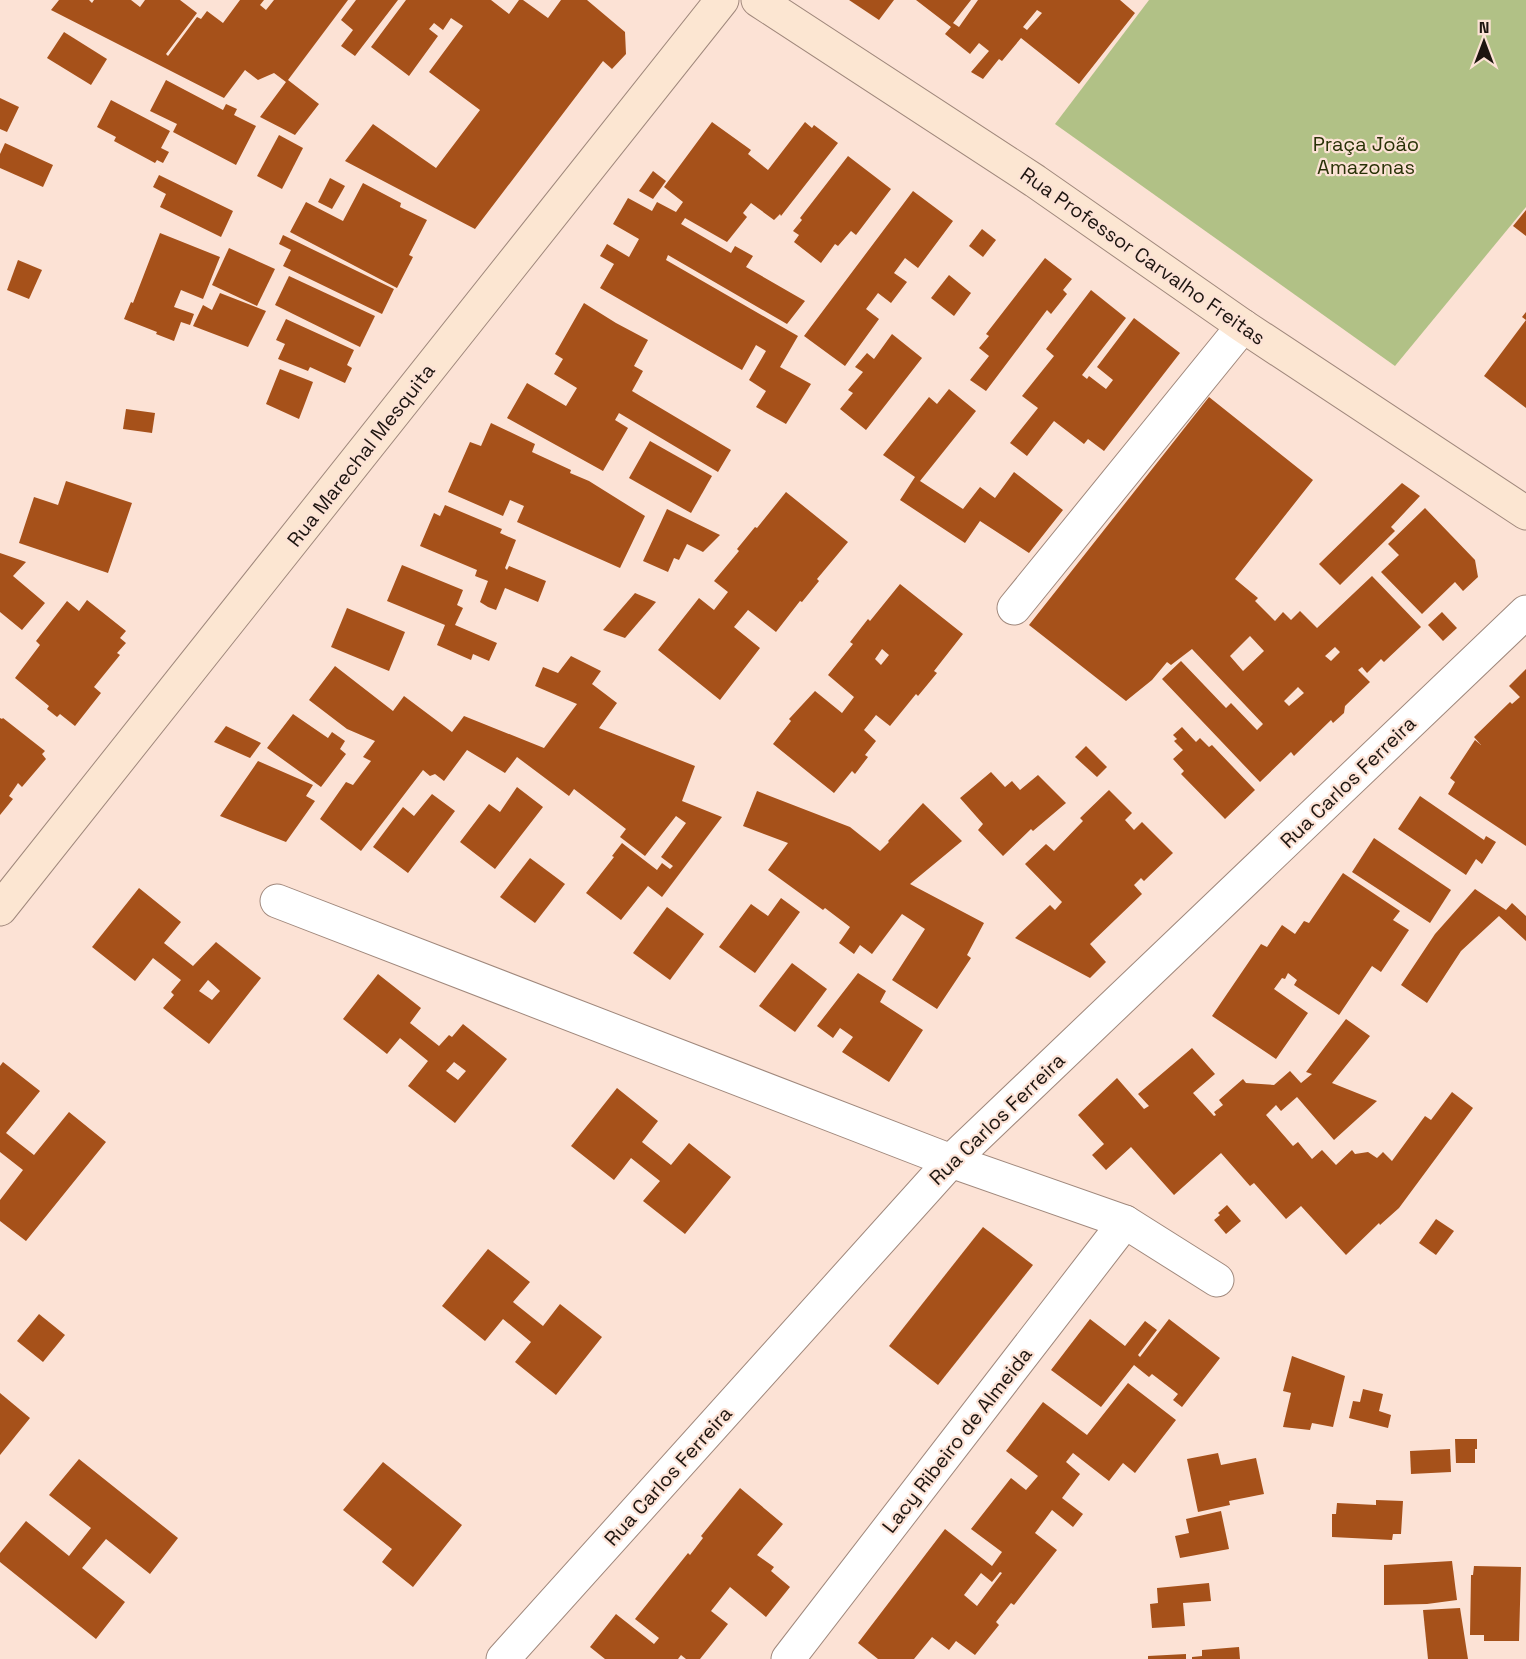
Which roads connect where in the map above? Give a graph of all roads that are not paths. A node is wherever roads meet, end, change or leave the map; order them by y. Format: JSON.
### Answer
{"nodes":[{"id":1,"x":722,"y":0,"type":"edge"},
{"id":2,"x":758,"y":0,"type":"edge"},
{"id":3,"x":1244,"y":326,"type":"junction"},
{"id":4,"x":1526,"y":513,"type":"edge"},
{"id":5,"x":1014,"y":608,"type":"dead end"},
{"id":6,"x":1526,"y":612,"type":"edge"},
{"id":7,"x":278,"y":901,"type":"dead end"},
{"id":8,"x":0,"y":909,"type":"edge"},
{"id":9,"x":951,"y":1161,"type":"junction"},
{"id":10,"x":1125,"y":1222,"type":"junction"},
{"id":11,"x":1217,"y":1280,"type":"dead end"},
{"id":12,"x":503,"y":1659,"type":"edge"},
{"id":13,"x":788,"y":1659,"type":"edge"}],
"edges":[{"from":1,"to":8,"type":"street","name":"Rua Marechal Mesquita"},
{"from":2,"to":3,"type":"street","name":"Rua Professor Carvalho Freitas"},
{"from":3,"to":4,"type":"street","name":"Rua Professor Carvalho Freitas"},
{"from":3,"to":5,"type":"street"},
{"from":6,"to":9,"type":"street","name":"Rua Carlos Ferreira"},
{"from":7,"to":9,"type":"street"},
{"from":9,"to":10,"type":"street"},
{"from":9,"to":12,"type":"street","name":"Rua Carlos Ferreira"},
{"from":10,"to":11,"type":"street"},
{"from":10,"to":13,"type":"street","name":"Lacy Ribeiro de Almeida"}]}
